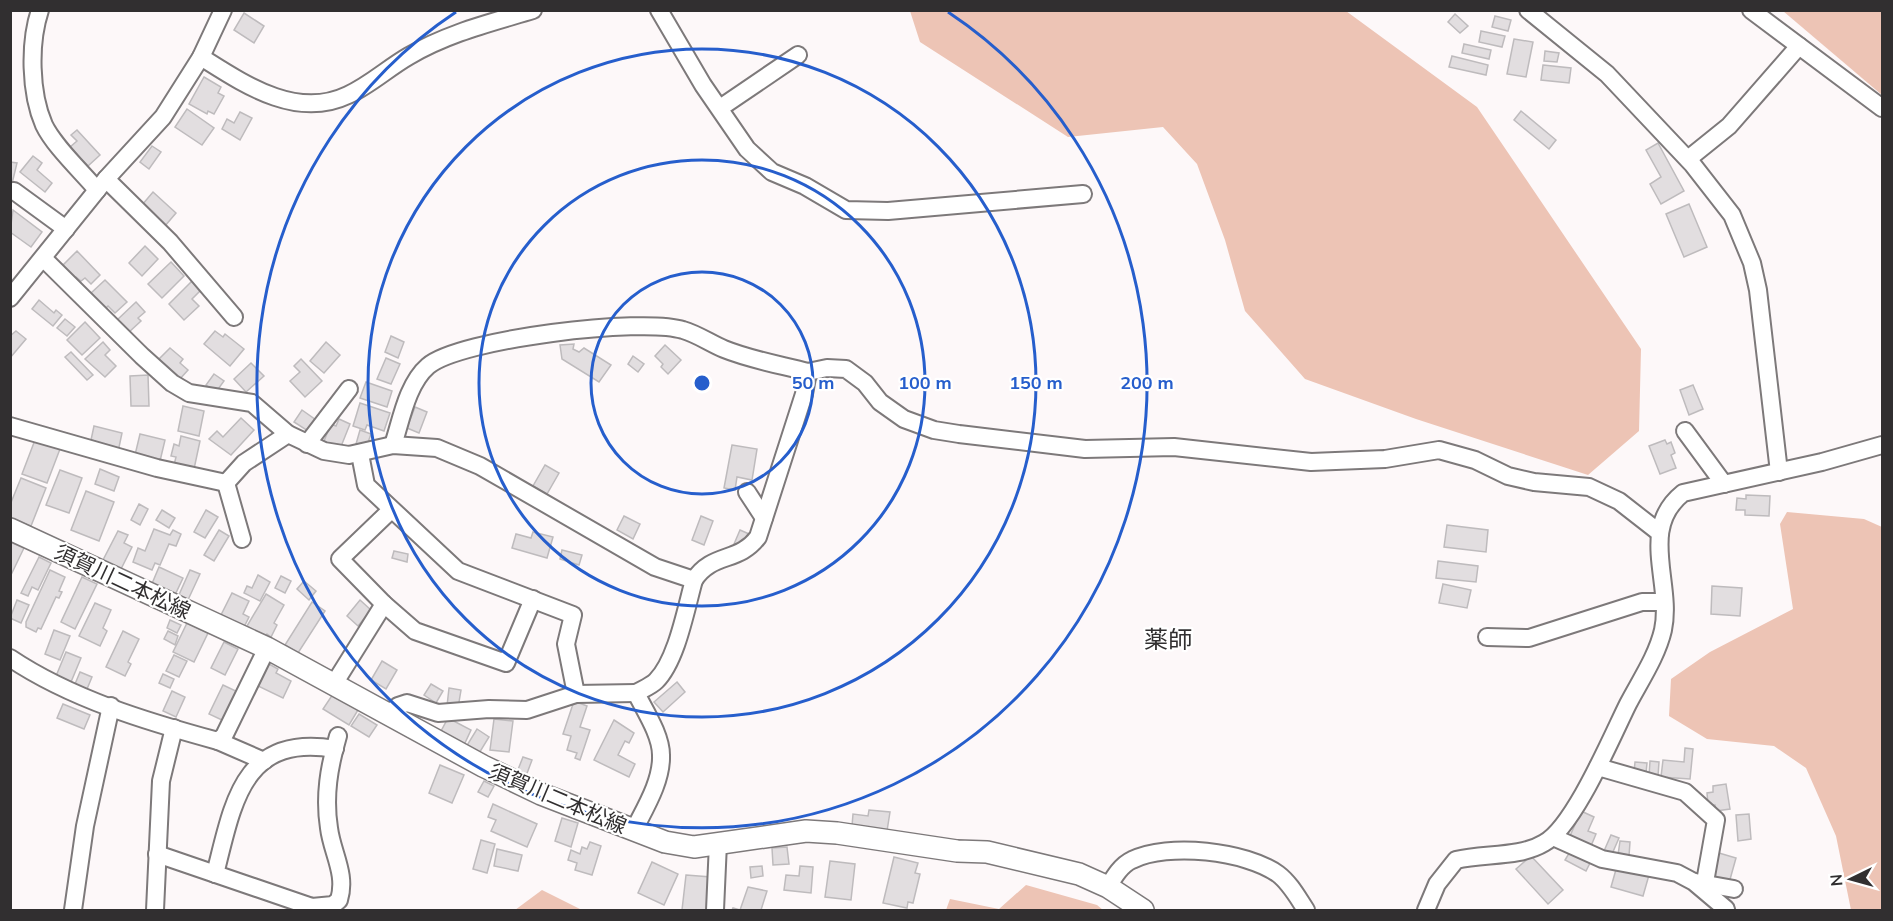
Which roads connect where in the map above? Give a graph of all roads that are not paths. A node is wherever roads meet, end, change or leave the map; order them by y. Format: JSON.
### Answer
{"nodes":[{"id":1,"x":40,"y":10,"type":"edge"},
{"id":2,"x":223,"y":10,"type":"edge"},
{"id":3,"x":533,"y":10,"type":"edge"},
{"id":4,"x":659,"y":10,"type":"edge"},
{"id":5,"x":1528,"y":10,"type":"edge"},
{"id":6,"x":1751,"y":10,"type":"edge"},
{"id":7,"x":1799,"y":46,"type":"junction"},
{"id":8,"x":798,"y":56,"type":"dead end"},
{"id":9,"x":201,"y":57,"type":"junction"},
{"id":10,"x":720,"y":108,"type":"junction"},
{"id":11,"x":1882,"y":108,"type":"edge"},
{"id":12,"x":1688,"y":159,"type":"junction"},
{"id":13,"x":101,"y":185,"type":"junction"},
{"id":14,"x":14,"y":191,"type":"dead end"},
{"id":15,"x":1083,"y":194,"type":"dead end"},
{"id":16,"x":66,"y":229,"type":"junction"},
{"id":17,"x":43,"y":258,"type":"junction"},
{"id":18,"x":10,"y":298,"type":"edge"},
{"id":19,"x":234,"y":317,"type":"dead end"},
{"id":20,"x":808,"y":372,"type":"junction"},
{"id":21,"x":349,"y":389,"type":"dead end"},
{"id":22,"x":10,"y":426,"type":"edge"},
{"id":23,"x":1685,"y":431,"type":"dead end"},
{"id":24,"x":288,"y":434,"type":"junction"},
{"id":25,"x":307,"y":444,"type":"junction"},
{"id":26,"x":393,"y":445,"type":"junction"},
{"id":27,"x":1882,"y":445,"type":"edge"},
{"id":28,"x":360,"y":454,"type":"junction"},
{"id":29,"x":1779,"y":472,"type":"junction"},
{"id":30,"x":226,"y":483,"type":"junction"},
{"id":31,"x":1724,"y":484,"type":"junction"},
{"id":32,"x":747,"y":492,"type":"dead end"},
{"id":33,"x":391,"y":510,"type":"junction"},
{"id":34,"x":764,"y":518,"type":"junction"},
{"id":35,"x":10,"y":529,"type":"edge"},
{"id":36,"x":1660,"y":533,"type":"junction"},
{"id":37,"x":242,"y":539,"type":"dead end"},
{"id":38,"x":694,"y":580,"type":"junction"},
{"id":39,"x":533,"y":599,"type":"junction"},
{"id":40,"x":1664,"y":602,"type":"junction"},
{"id":41,"x":384,"y":604,"type":"junction"},
{"id":42,"x":1487,"y":637,"type":"dead end"},
{"id":43,"x":267,"y":648,"type":"junction"},
{"id":44,"x":10,"y":658,"type":"edge"},
{"id":45,"x":334,"y":684,"type":"junction"},
{"id":46,"x":636,"y":693,"type":"junction"},
{"id":47,"x":576,"y":694,"type":"junction"},
{"id":48,"x":111,"y":706,"type":"junction"},
{"id":49,"x":389,"y":714,"type":"junction"},
{"id":50,"x":174,"y":728,"type":"junction"},
{"id":51,"x":218,"y":741,"type":"junction"},
{"id":52,"x":264,"y":761,"type":"junction"},
{"id":53,"x":1598,"y":767,"type":"junction"},
{"id":54,"x":634,"y":831,"type":"junction"},
{"id":55,"x":1553,"y":837,"type":"junction"},
{"id":56,"x":718,"y":843,"type":"junction"},
{"id":57,"x":157,"y":854,"type":"junction"},
{"id":58,"x":215,"y":874,"type":"junction"},
{"id":59,"x":1700,"y":882,"type":"junction"},
{"id":60,"x":1107,"y":887,"type":"junction"},
{"id":61,"x":1734,"y":890,"type":"dead end"},
{"id":62,"x":1726,"y":909,"type":"dead end"},
{"id":63,"x":73,"y":910,"type":"edge"},
{"id":64,"x":154,"y":910,"type":"edge"},
{"id":65,"x":715,"y":910,"type":"edge"},
{"id":66,"x":1143,"y":910,"type":"edge"},
{"id":67,"x":1306,"y":910,"type":"edge"},
{"id":68,"x":1426,"y":910,"type":"edge"}],
"edges":[{"from":1,"to":13,"type":"street"},
{"from":2,"to":9,"type":"street"},
{"from":3,"to":9,"type":"street"},
{"from":4,"to":10,"type":"street"},
{"from":5,"to":12,"type":"street"},
{"from":6,"to":7,"type":"street"},
{"from":7,"to":11,"type":"street"},
{"from":7,"to":12,"type":"street"},
{"from":8,"to":10,"type":"street"},
{"from":9,"to":13,"type":"street"},
{"from":10,"to":15,"type":"street"},
{"from":12,"to":29,"type":"street"},
{"from":13,"to":16,"type":"street"},
{"from":13,"to":19,"type":"street"},
{"from":14,"to":16,"type":"street"},
{"from":16,"to":17,"type":"street"},
{"from":17,"to":18,"type":"street"},
{"from":17,"to":24,"type":"street"},
{"from":20,"to":26,"type":"street"},
{"from":20,"to":34,"type":"street"},
{"from":20,"to":36,"type":"street"},
{"from":21,"to":25,"type":"street"},
{"from":22,"to":30,"type":"street"},
{"from":23,"to":31,"type":"street"},
{"from":24,"to":25,"type":"street"},
{"from":24,"to":30,"type":"street"},
{"from":25,"to":28,"type":"street"},
{"from":26,"to":28,"type":"street"},
{"from":26,"to":38,"type":"street"},
{"from":27,"to":29,"type":"street"},
{"from":28,"to":33,"type":"street"},
{"from":29,"to":31,"type":"street"},
{"from":30,"to":37,"type":"street"},
{"from":31,"to":36,"type":"street"},
{"from":32,"to":34,"type":"street"},
{"from":33,"to":39,"type":"street"},
{"from":33,"to":41,"type":"street"},
{"from":34,"to":38,"type":"street"},
{"from":35,"to":43,"type":"main road","name":"須賀川二本松線"},
{"from":36,"to":40,"type":"street"},
{"from":38,"to":46,"type":"street"},
{"from":39,"to":41,"type":"street"},
{"from":39,"to":47,"type":"street"},
{"from":40,"to":42,"type":"street"},
{"from":40,"to":53,"type":"street"},
{"from":41,"to":45,"type":"street"},
{"from":43,"to":45,"type":"main road","name":"須賀川二本松線"},
{"from":43,"to":51,"type":"street"},
{"from":44,"to":48,"type":"street"},
{"from":45,"to":49,"type":"main road","name":"須賀川二本松線"},
{"from":46,"to":47,"type":"street"},
{"from":46,"to":54,"type":"street"},
{"from":47,"to":49,"type":"street"},
{"from":48,"to":50,"type":"street"},
{"from":48,"to":63,"type":"street"},
{"from":49,"to":54,"type":"main road","name":"須賀川二本松線"},
{"from":50,"to":51,"type":"street"},
{"from":50,"to":57,"type":"street"},
{"from":51,"to":52,"type":"street"},
{"from":52,"to":58,"type":"street"},
{"from":52,"to":58,"type":"street"},
{"from":53,"to":55,"type":"street"},
{"from":53,"to":59,"type":"street"},
{"from":54,"to":56,"type":"main road","name":"須賀川二本松線"},
{"from":55,"to":59,"type":"street"},
{"from":55,"to":68,"type":"street"},
{"from":56,"to":60,"type":"main road","name":"須賀川二本松線"},
{"from":56,"to":65,"type":"street"},
{"from":57,"to":58,"type":"street"},
{"from":57,"to":64,"type":"street"},
{"from":59,"to":61,"type":"street"},
{"from":59,"to":62,"type":"street"},
{"from":60,"to":66,"type":"main road","name":"須賀川二本松線"},
{"from":60,"to":67,"type":"street"}]}
